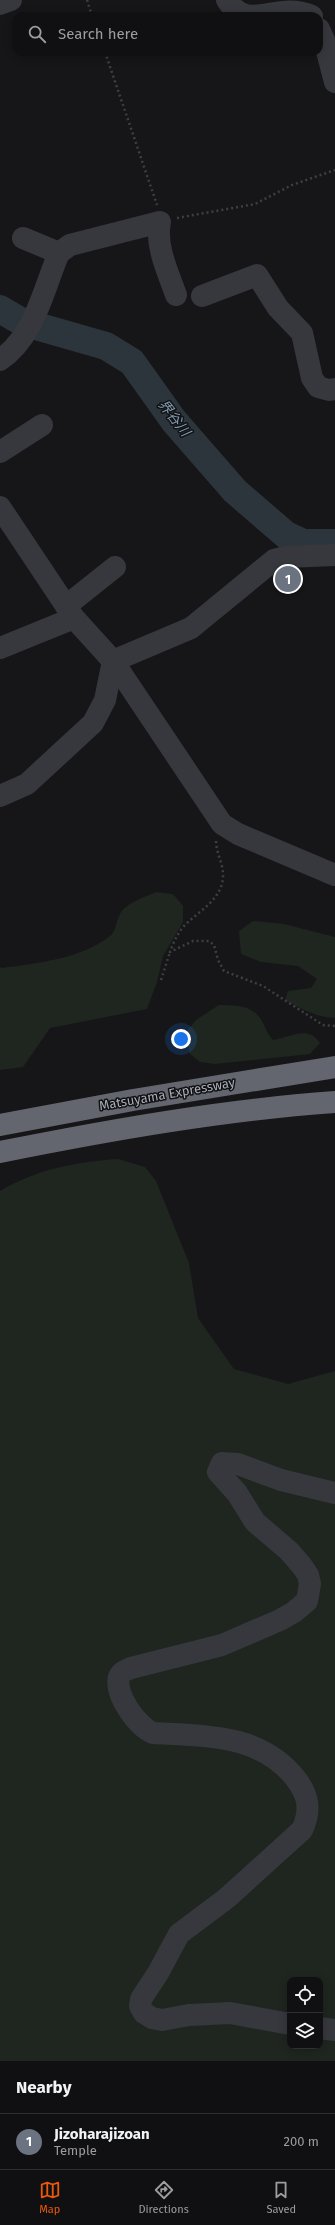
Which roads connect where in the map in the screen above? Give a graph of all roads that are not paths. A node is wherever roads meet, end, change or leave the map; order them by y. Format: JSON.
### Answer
{"nodes":[{"id":1,"x":11,"y":0,"type":"edge"},
{"id":2,"x":227,"y":0,"type":"edge"},
{"id":3,"x":0,"y":4,"type":"edge"},
{"id":4,"x":250,"y":12,"type":"edge"},
{"id":5,"x":250,"y":12,"type":"edge"},
{"id":6,"x":308,"y":12,"type":"edge"},
{"id":7,"x":323,"y":38,"type":"edge"},
{"id":8,"x":335,"y":82,"type":"edge"},
{"id":9,"x":24,"y":238,"type":"dead end"},
{"id":10,"x":59,"y":253,"type":"junction"},
{"id":11,"x":176,"y":295,"type":"dead end"},
{"id":12,"x":202,"y":296,"type":"dead end"},
{"id":13,"x":0,"y":360,"type":"edge"},
{"id":14,"x":335,"y":389,"type":"edge"},
{"id":15,"x":42,"y":425,"type":"dead end"},
{"id":16,"x":0,"y":452,"type":"edge"},
{"id":17,"x":0,"y":507,"type":"edge"},
{"id":18,"x":335,"y":555,"type":"edge"},
{"id":19,"x":115,"y":567,"type":"dead end"},
{"id":20,"x":70,"y":612,"type":"junction"},
{"id":21,"x":0,"y":648,"type":"edge"},
{"id":22,"x":113,"y":661,"type":"junction"},
{"id":23,"x":0,"y":796,"type":"edge"},
{"id":24,"x":335,"y":875,"type":"edge"},
{"id":25,"x":335,"y":1067,"type":"edge"},
{"id":26,"x":335,"y":1102,"type":"edge"},
{"id":27,"x":0,"y":1125,"type":"edge"},
{"id":28,"x":0,"y":1152,"type":"edge"},
{"id":29,"x":335,"y":1493,"type":"edge"},
{"id":30,"x":287,"y":2023,"type":"edge"},
{"id":31,"x":323,"y":2028,"type":"edge"},
{"id":32,"x":335,"y":2030,"type":"edge"}],
"edges":[{"from":1,"to":3,"type":"street"},
{"from":2,"to":5,"type":"street"},
{"from":4,"to":6,"type":"street"},
{"from":7,"to":8,"type":"street"},
{"from":9,"to":10,"type":"street"},
{"from":10,"to":11,"type":"street"},
{"from":10,"to":13,"type":"street"},
{"from":12,"to":14,"type":"street"},
{"from":15,"to":16,"type":"street"},
{"from":17,"to":20,"type":"street"},
{"from":18,"to":22,"type":"street"},
{"from":19,"to":20,"type":"street"},
{"from":20,"to":21,"type":"street"},
{"from":20,"to":22,"type":"street"},
{"from":22,"to":23,"type":"street"},
{"from":22,"to":24,"type":"street"},
{"from":25,"to":27,"type":"highway","name":"Matsuyama Expressway"},
{"from":26,"to":28,"type":"highway","name":"Matsuyama Expressway"},
{"from":29,"to":30,"type":"street"},
{"from":31,"to":32,"type":"street"}]}
